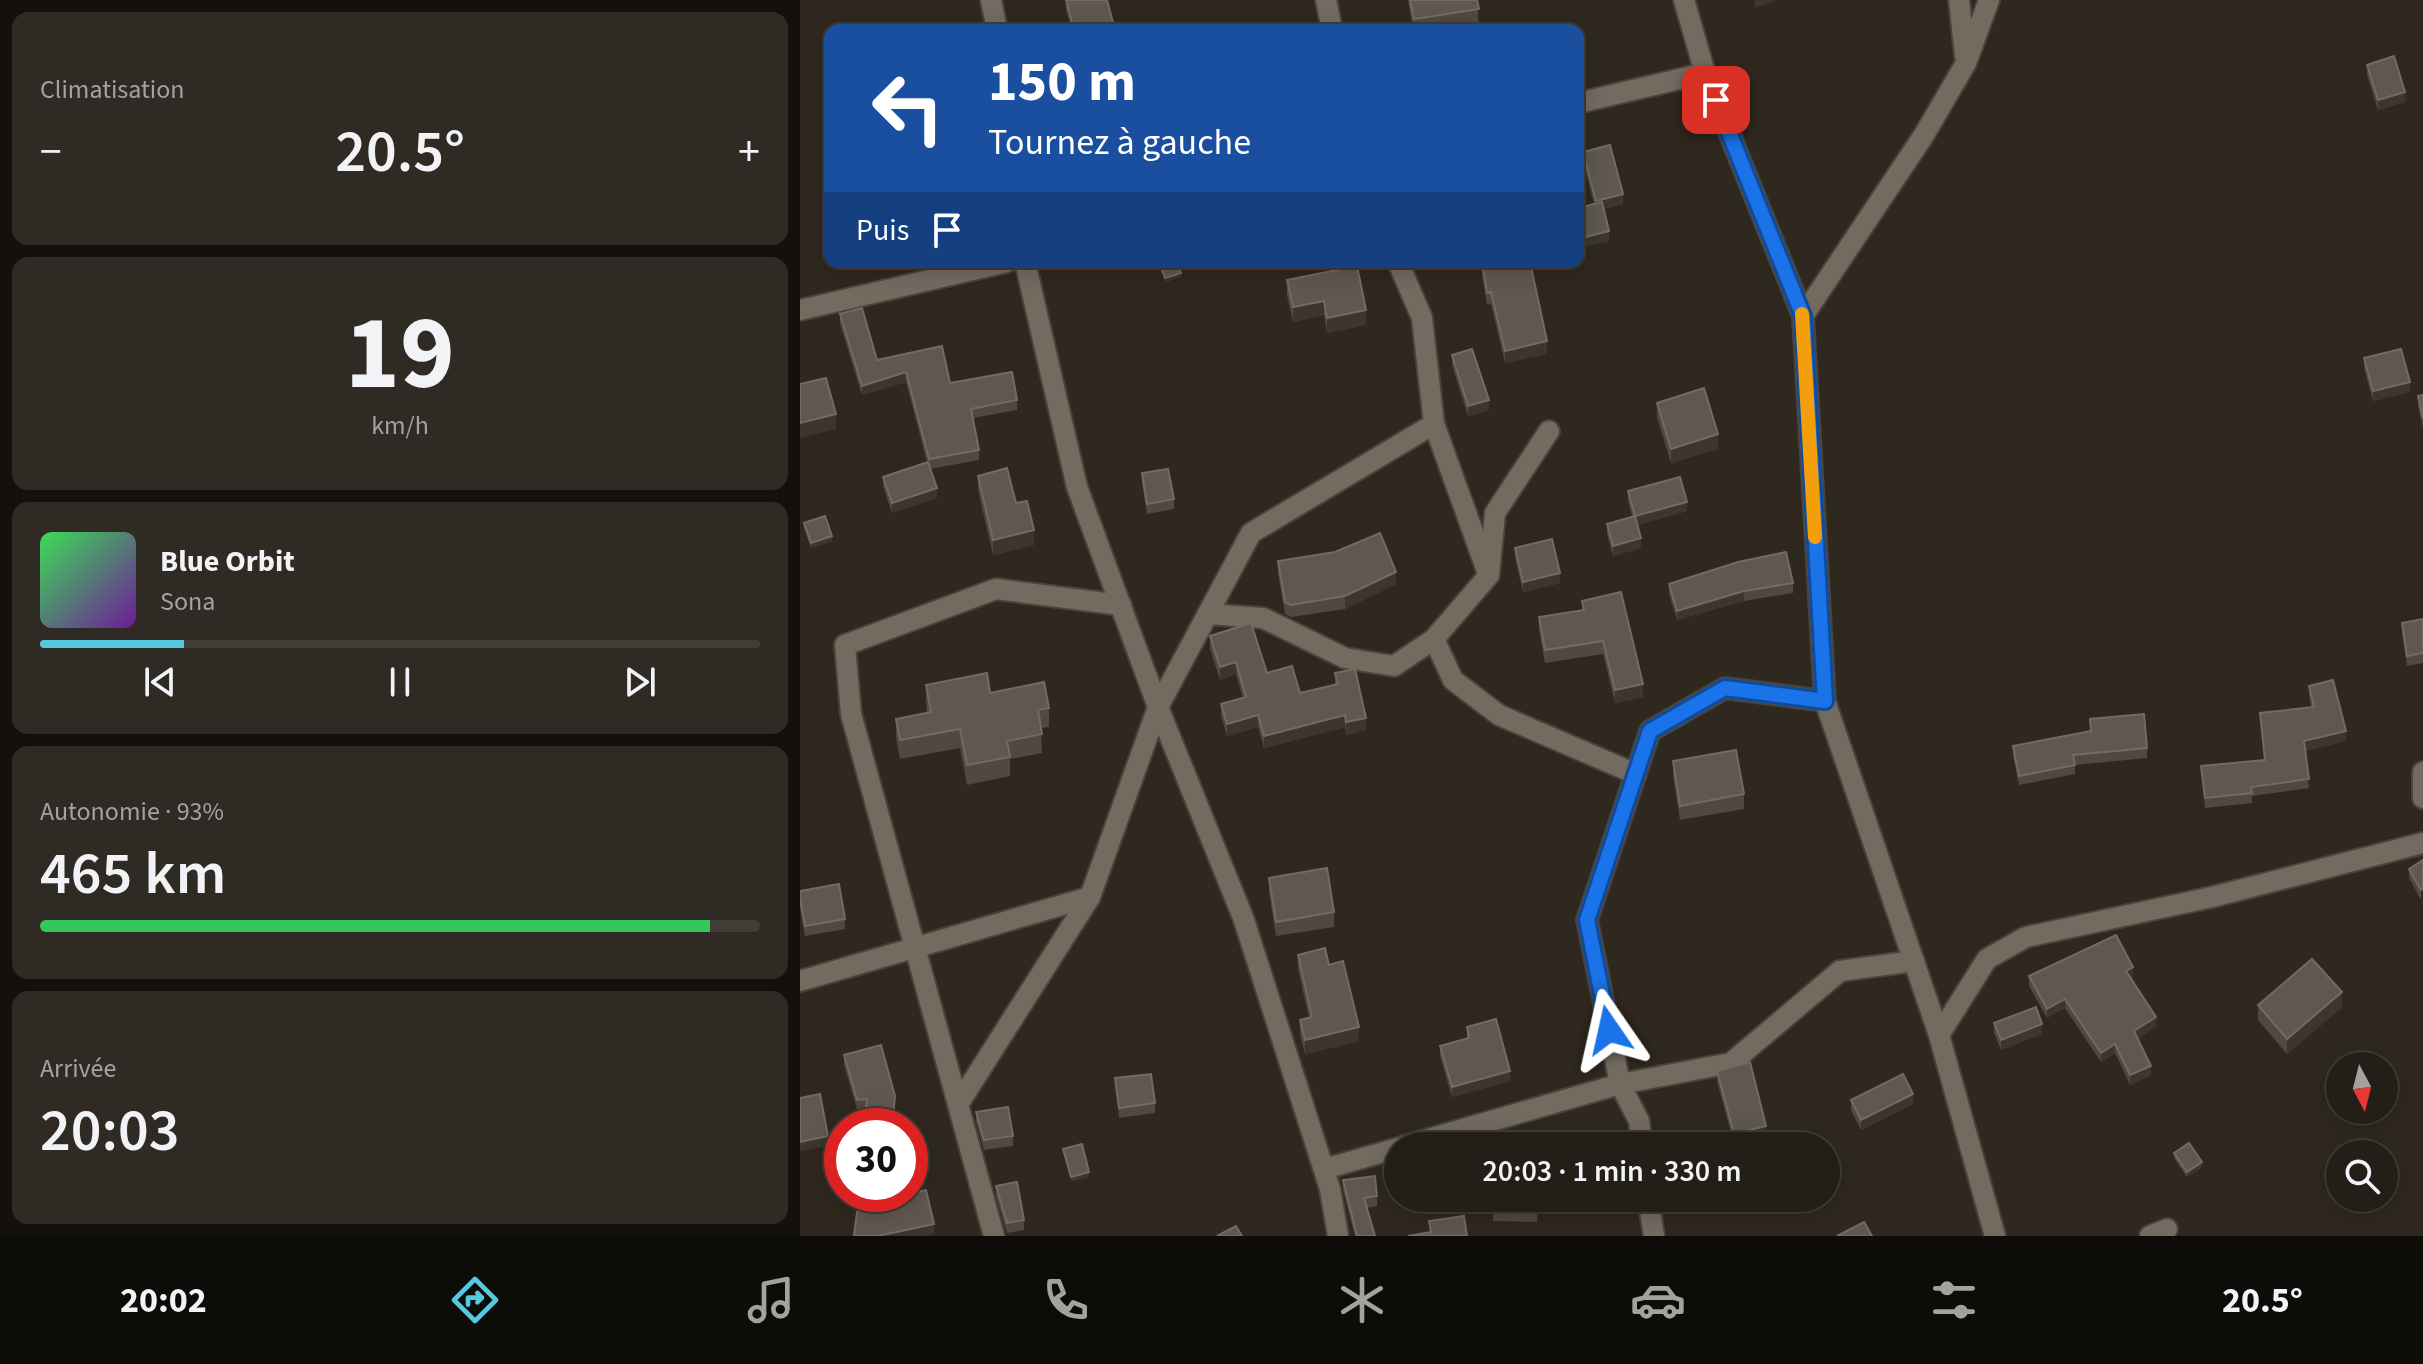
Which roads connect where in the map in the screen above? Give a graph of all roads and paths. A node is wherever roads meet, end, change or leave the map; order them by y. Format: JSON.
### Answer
{"nodes":[{"id":1,"x":991,"y":0,"type":"edge"},
{"id":2,"x":1326,"y":0,"type":"edge"},
{"id":3,"x":1684,"y":0,"type":"edge"},
{"id":4,"x":1959,"y":0,"type":"edge"},
{"id":5,"x":1989,"y":0,"type":"edge"},
{"id":6,"x":996,"y":24,"type":"edge"},
{"id":7,"x":1331,"y":24,"type":"edge"},
{"id":8,"x":1966,"y":63,"type":"junction"},
{"id":9,"x":1705,"y":73,"type":"junction"},
{"id":10,"x":1584,"y":102,"type":"edge"},
{"id":11,"x":981,"y":268,"type":"edge"},
{"id":12,"x":1026,"y":268,"type":"edge"},
{"id":13,"x":1401,"y":268,"type":"edge"},
{"id":14,"x":800,"y":310,"type":"edge"},
{"id":15,"x":1803,"y":316,"type":"junction"},
{"id":16,"x":1434,"y":424,"type":"junction"},
{"id":17,"x":1549,"y":431,"type":"dead end"},
{"id":18,"x":1489,"y":575,"type":"junction"},
{"id":19,"x":1121,"y":605,"type":"junction"},
{"id":20,"x":1208,"y":614,"type":"junction"},
{"id":21,"x":1434,"y":639,"type":"junction"},
{"id":22,"x":1825,"y":701,"type":"junction"},
{"id":23,"x":1158,"y":707,"type":"junction"},
{"id":24,"x":2423,"y":772,"type":"edge"},
{"id":25,"x":1636,"y":774,"type":"junction"},
{"id":26,"x":2423,"y":798,"type":"edge"},
{"id":27,"x":2423,"y":843,"type":"edge"},
{"id":28,"x":1090,"y":897,"type":"junction"},
{"id":29,"x":915,"y":946,"type":"junction"},
{"id":30,"x":1914,"y":961,"type":"junction"},
{"id":31,"x":800,"y":981,"type":"edge"},
{"id":32,"x":1939,"y":1035,"type":"junction"},
{"id":33,"x":1620,"y":1084,"type":"junction"},
{"id":34,"x":959,"y":1103,"type":"junction"},
{"id":35,"x":1453,"y":1132,"type":"edge"},
{"id":36,"x":1640,"y":1132,"type":"edge"},
{"id":37,"x":1384,"y":1152,"type":"edge"},
{"id":38,"x":1324,"y":1169,"type":"junction"},
{"id":39,"x":1650,"y":1212,"type":"edge"},
{"id":40,"x":994,"y":1236,"type":"edge"},
{"id":41,"x":1338,"y":1236,"type":"edge"},
{"id":42,"x":1654,"y":1236,"type":"edge"},
{"id":43,"x":1995,"y":1236,"type":"edge"}],
"edges":[{"from":1,"to":6,"type":"street"},
{"from":2,"to":7,"type":"street"},
{"from":3,"to":9,"type":"street"},
{"from":4,"to":8,"type":"street"},
{"from":5,"to":8,"type":"street"},
{"from":8,"to":15,"type":"street"},
{"from":9,"to":10,"type":"street"},
{"from":9,"to":15,"type":"street"},
{"from":11,"to":14,"type":"street"},
{"from":12,"to":19,"type":"street"},
{"from":13,"to":16,"type":"street"},
{"from":15,"to":22,"type":"street"},
{"from":16,"to":18,"type":"street"},
{"from":16,"to":20,"type":"street"},
{"from":17,"to":18,"type":"street"},
{"from":18,"to":21,"type":"street"},
{"from":19,"to":23,"type":"street"},
{"from":19,"to":29,"type":"street"},
{"from":20,"to":21,"type":"street"},
{"from":20,"to":23,"type":"street"},
{"from":21,"to":25,"type":"street"},
{"from":22,"to":25,"type":"street"},
{"from":22,"to":30,"type":"street"},
{"from":23,"to":28,"type":"street"},
{"from":23,"to":38,"type":"street"},
{"from":24,"to":26,"type":"street"},
{"from":25,"to":33,"type":"street"},
{"from":27,"to":32,"type":"street"},
{"from":28,"to":29,"type":"street"},
{"from":28,"to":34,"type":"street"},
{"from":29,"to":31,"type":"street"},
{"from":29,"to":34,"type":"street"},
{"from":30,"to":32,"type":"street"},
{"from":30,"to":33,"type":"street"},
{"from":32,"to":43,"type":"street"},
{"from":33,"to":35,"type":"street"},
{"from":33,"to":36,"type":"street"},
{"from":34,"to":40,"type":"street"},
{"from":37,"to":38,"type":"street"},
{"from":38,"to":41,"type":"street"},
{"from":39,"to":42,"type":"street"}]}
